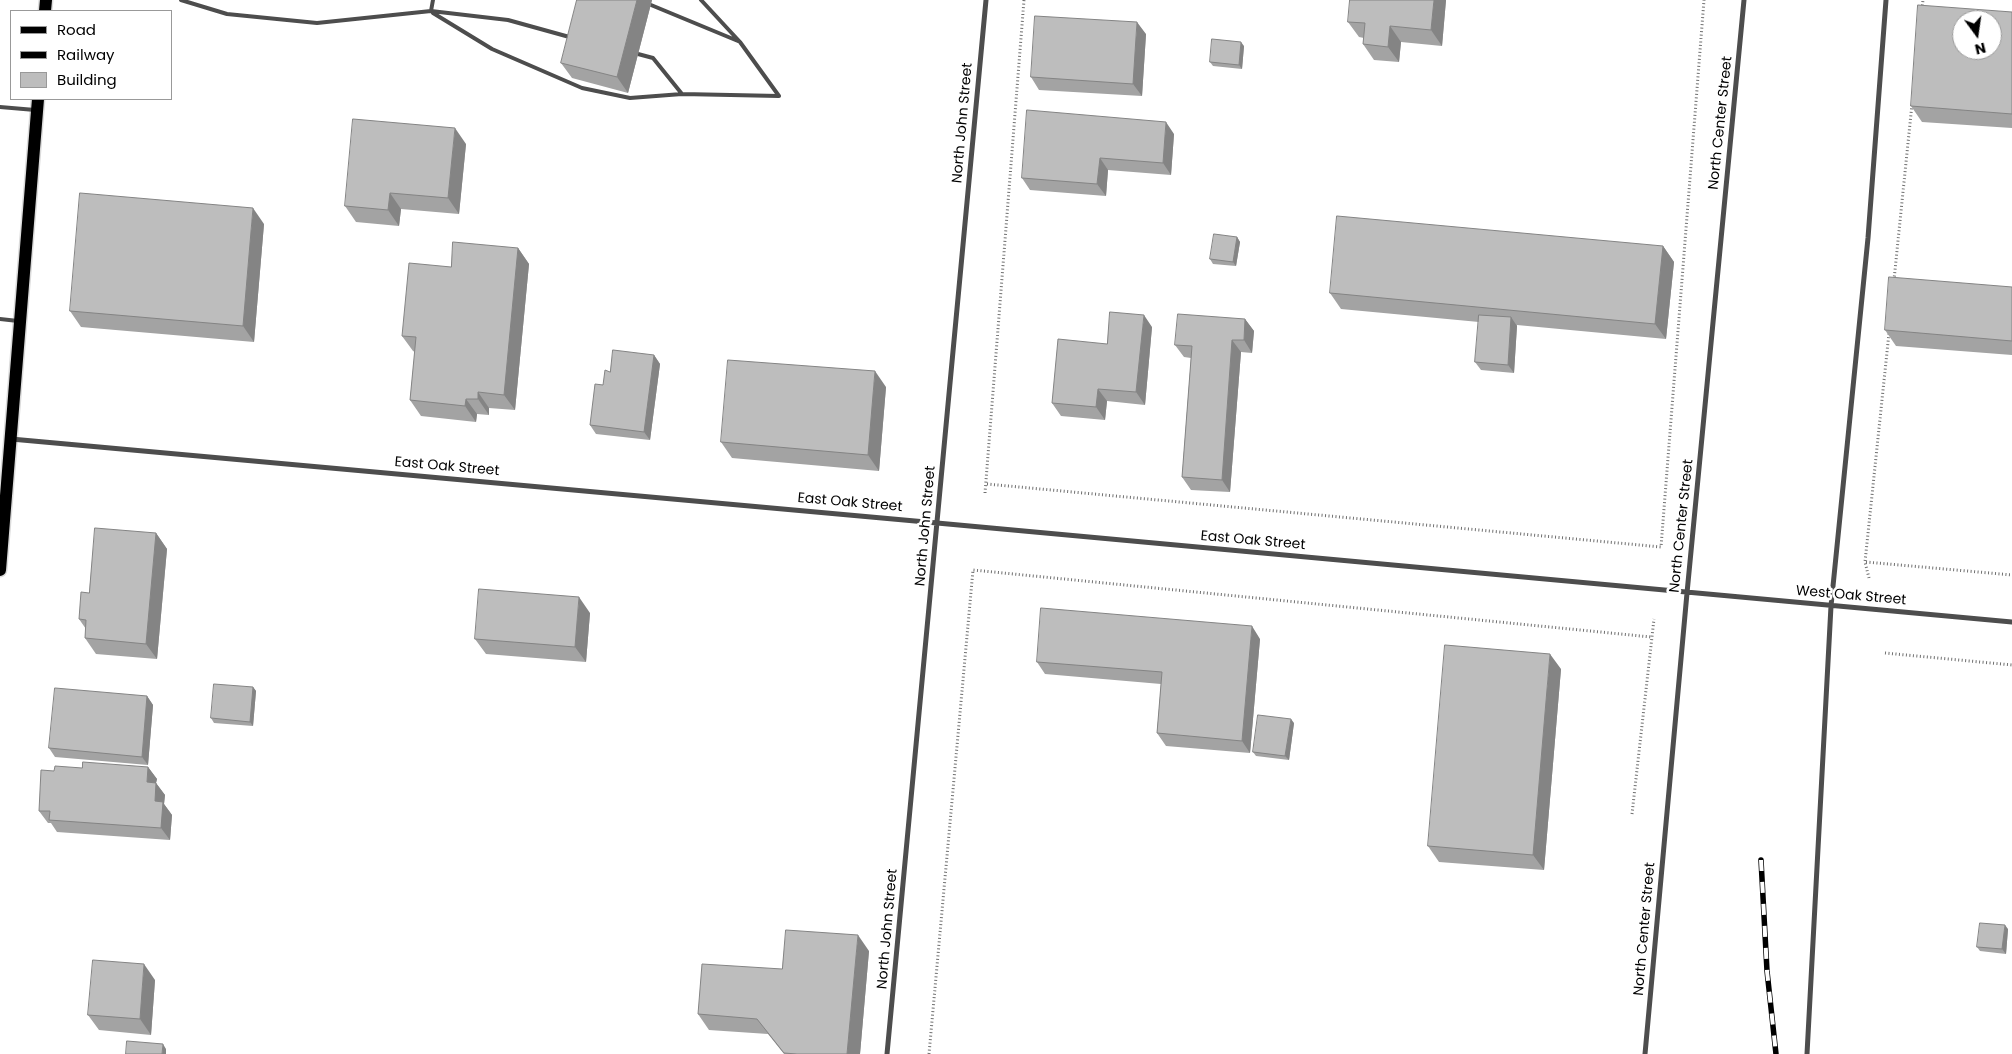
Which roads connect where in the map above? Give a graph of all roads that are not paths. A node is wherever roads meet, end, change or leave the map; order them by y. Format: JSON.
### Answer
{"nodes":[{"id":1,"x":181,"y":0,"type":"edge"},
{"id":2,"x":433,"y":0,"type":"edge"},
{"id":3,"x":701,"y":0,"type":"edge"},
{"id":4,"x":986,"y":0,"type":"edge"},
{"id":5,"x":1744,"y":0,"type":"edge"},
{"id":6,"x":1886,"y":0,"type":"edge"},
{"id":7,"x":650,"y":5,"type":"dead end"},
{"id":8,"x":432,"y":12,"type":"junction"},
{"id":9,"x":582,"y":41,"type":"edge"},
{"id":10,"x":740,"y":42,"type":"junction"},
{"id":11,"x":638,"y":54,"type":"dead end"},
{"id":12,"x":682,"y":94,"type":"junction"},
{"id":13,"x":37,"y":104,"type":"edge"},
{"id":14,"x":0,"y":107,"type":"edge"},
{"id":15,"x":0,"y":319,"type":"edge"},
{"id":16,"x":21,"y":322,"type":"junction"},
{"id":17,"x":11,"y":439,"type":"junction"},
{"id":18,"x":937,"y":522,"type":"junction"},
{"id":19,"x":0,"y":570,"type":"edge"},
{"id":20,"x":1687,"y":593,"type":"junction"},
{"id":21,"x":1831,"y":606,"type":"junction"},
{"id":22,"x":2012,"y":622,"type":"edge"},
{"id":23,"x":887,"y":1054,"type":"edge"},
{"id":24,"x":1645,"y":1054,"type":"edge"},
{"id":25,"x":1807,"y":1054,"type":"edge"}],
"edges":[{"from":1,"to":8,"type":"lane"},
{"from":2,"to":8,"type":"lane"},
{"from":3,"to":10,"type":"lane"},
{"from":4,"to":18,"type":"street","name":"North John Street"},
{"from":5,"to":20,"type":"street","name":"North Center Street"},
{"from":6,"to":21,"type":"street"},
{"from":7,"to":10,"type":"lane"},
{"from":8,"to":9,"type":"lane"},
{"from":8,"to":12,"type":"lane"},
{"from":10,"to":12,"type":"lane"},
{"from":11,"to":12,"type":"lane"},
{"from":13,"to":14,"type":"lane"},
{"from":13,"to":16,"type":"main road"},
{"from":15,"to":16,"type":"lane"},
{"from":16,"to":17,"type":"main road"},
{"from":17,"to":18,"type":"street","name":"East Oak Street"},
{"from":17,"to":19,"type":"main road"},
{"from":18,"to":20,"type":"street","name":"East Oak Street"},
{"from":18,"to":23,"type":"street","name":"North John Street"},
{"from":20,"to":21,"type":"street","name":"West Oak Street"},
{"from":20,"to":24,"type":"street","name":"North Center Street"},
{"from":21,"to":22,"type":"street","name":"West Oak Street"},
{"from":21,"to":25,"type":"street"}]}
